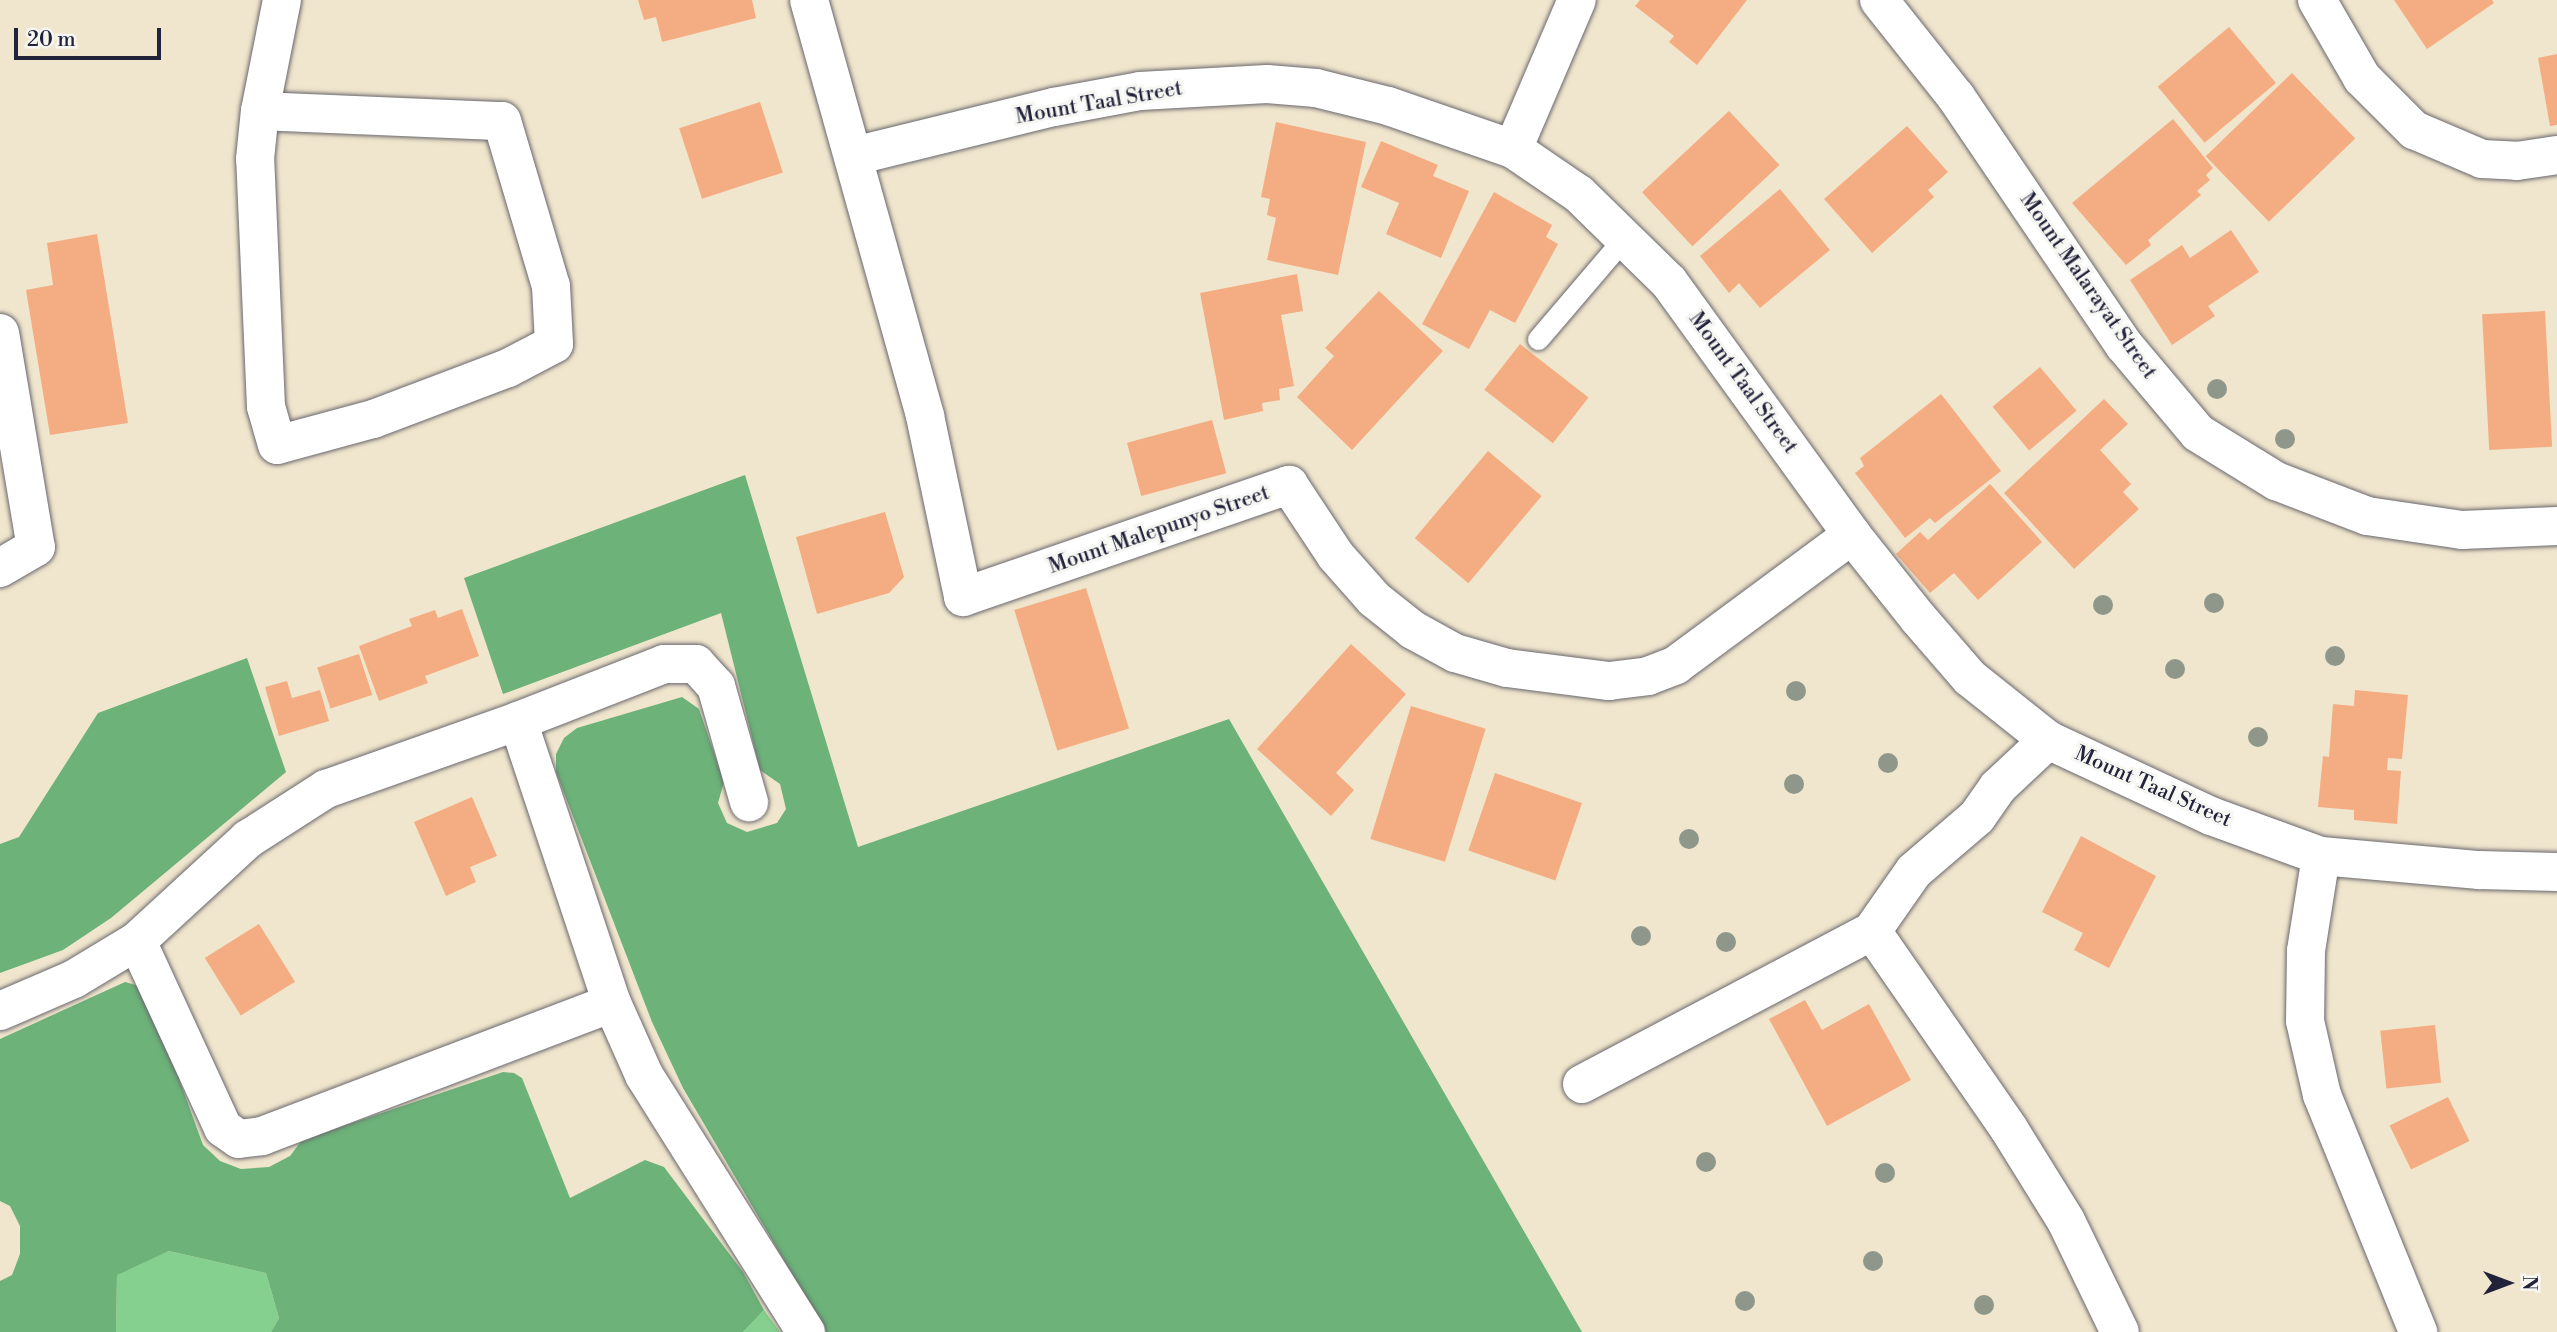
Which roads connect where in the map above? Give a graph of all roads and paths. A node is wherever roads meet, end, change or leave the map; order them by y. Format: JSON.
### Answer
{"nodes":[{"id":1,"x":282,"y":0,"type":"edge"},
{"id":2,"x":809,"y":0,"type":"edge"},
{"id":3,"x":1577,"y":0,"type":"edge"},
{"id":4,"x":1879,"y":0,"type":"edge"},
{"id":5,"x":2317,"y":0,"type":"edge"},
{"id":6,"x":260,"y":111,"type":"junction"},
{"id":7,"x":1513,"y":149,"type":"junction"},
{"id":8,"x":2557,"y":155,"type":"edge"},
{"id":9,"x":855,"y":156,"type":"junction"},
{"id":10,"x":1626,"y":236,"type":"junction"},
{"id":11,"x":0,"y":332,"type":"edge"},
{"id":12,"x":1538,"y":339,"type":"dead end"},
{"id":13,"x":2557,"y":526,"type":"edge"},
{"id":14,"x":1852,"y":535,"type":"junction"},
{"id":15,"x":0,"y":568,"type":"edge"},
{"id":16,"x":518,"y":722,"type":"junction"},
{"id":17,"x":2048,"y":740,"type":"junction"},
{"id":18,"x":749,"y":802,"type":"dead end"},
{"id":19,"x":2321,"y":856,"type":"junction"},
{"id":20,"x":2557,"y":872,"type":"edge"},
{"id":21,"x":1872,"y":931,"type":"junction"},
{"id":22,"x":137,"y":941,"type":"junction"},
{"id":23,"x":612,"y":1003,"type":"junction"},
{"id":24,"x":0,"y":1011,"type":"edge"},
{"id":25,"x":1582,"y":1084,"type":"dead end"},
{"id":26,"x":806,"y":1332,"type":"edge"},
{"id":27,"x":2120,"y":1332,"type":"edge"},
{"id":28,"x":2418,"y":1332,"type":"edge"}],
"edges":[{"from":1,"to":6,"type":"street"},
{"from":2,"to":9,"type":"street","name":"Mount Malepunyo Street"},
{"from":3,"to":7,"type":"street"},
{"from":4,"to":13,"type":"street","name":"Mount Malarayat Street"},
{"from":5,"to":8,"type":"street"},
{"from":6,"to":6,"type":"street"},
{"from":7,"to":9,"type":"street","name":"Mount Taal Street"},
{"from":7,"to":10,"type":"street","name":"Mount Taal Street"},
{"from":9,"to":14,"type":"street","name":"Mount Malepunyo Street"},
{"from":10,"to":12,"type":"lane"},
{"from":10,"to":14,"type":"street","name":"Mount Taal Street"},
{"from":11,"to":15,"type":"street"},
{"from":14,"to":17,"type":"street","name":"Mount Taal Street"},
{"from":16,"to":18,"type":"street"},
{"from":16,"to":22,"type":"street"},
{"from":16,"to":23,"type":"street"},
{"from":17,"to":19,"type":"street","name":"Mount Taal Street"},
{"from":17,"to":21,"type":"street"},
{"from":19,"to":20,"type":"street","name":"Mount Taal Street"},
{"from":19,"to":28,"type":"street"},
{"from":21,"to":25,"type":"street"},
{"from":21,"to":27,"type":"street"},
{"from":22,"to":23,"type":"street"},
{"from":22,"to":24,"type":"street"},
{"from":23,"to":26,"type":"street"}]}
